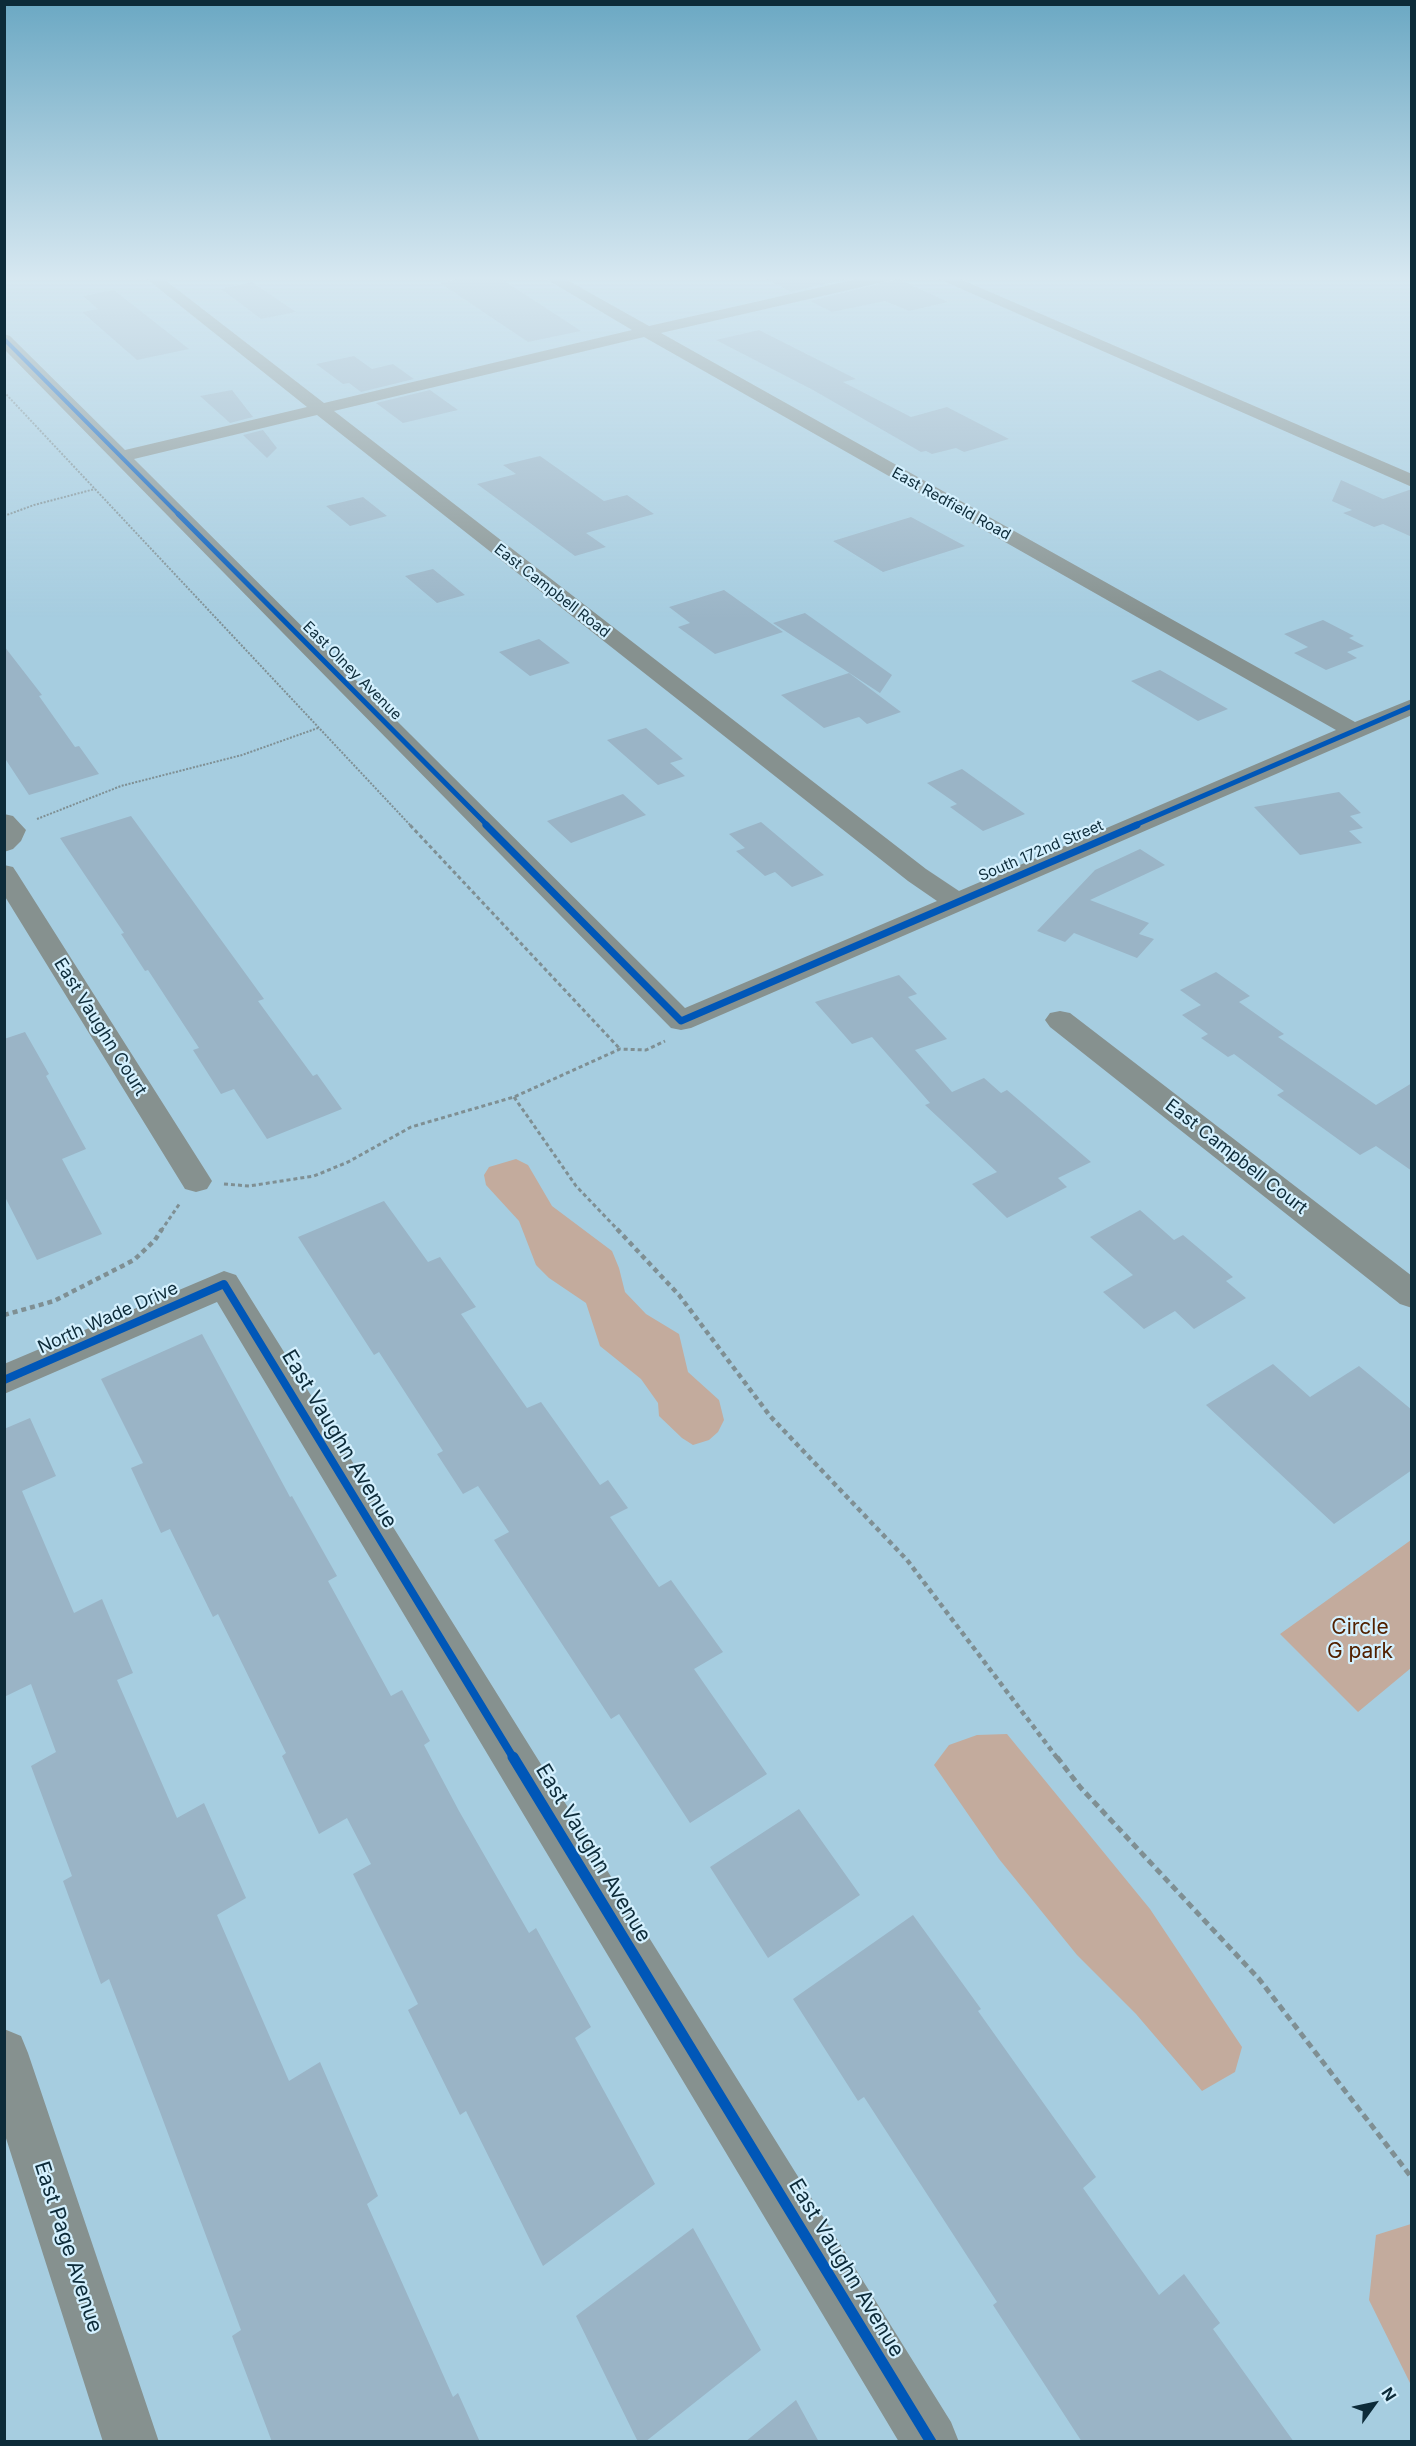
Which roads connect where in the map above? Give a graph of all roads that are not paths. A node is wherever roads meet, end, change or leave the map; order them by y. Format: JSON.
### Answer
{"nodes":[{"id":1,"x":54,"y":390,"type":"edge"},
{"id":2,"x":295,"y":390,"type":"edge"},
{"id":3,"x":403,"y":390,"type":"edge"},
{"id":4,"x":748,"y":390,"type":"edge"},
{"id":5,"x":1202,"y":390,"type":"edge"},
{"id":6,"x":320,"y":410,"type":"junction"},
{"id":7,"x":120,"y":457,"type":"junction"},
{"id":8,"x":1412,"y":481,"type":"edge"},
{"id":9,"x":1412,"y":706,"type":"edge"},
{"id":10,"x":1354,"y":731,"type":"junction"},
{"id":11,"x":4,"y":873,"type":"edge"},
{"id":12,"x":957,"y":902,"type":"junction"},
{"id":13,"x":1060,"y":1020,"type":"dead end"},
{"id":14,"x":681,"y":1021,"type":"joint"},
{"id":15,"x":196,"y":1181,"type":"road end"},
{"id":16,"x":224,"y":1284,"type":"joint"},
{"id":17,"x":1412,"y":1295,"type":"edge"},
{"id":18,"x":4,"y":1380,"type":"edge"},
{"id":19,"x":4,"y":2053,"type":"edge"},
{"id":20,"x":131,"y":2442,"type":"edge"},
{"id":21,"x":931,"y":2442,"type":"edge"}],
"edges":[{"from":1,"to":7,"type":"street","name":"East Olney Avenue"},
{"from":2,"to":6,"type":"street","name":"East Campbell Road"},
{"from":3,"to":6,"type":"street"},
{"from":4,"to":10,"type":"street","name":"East Redfield Road"},
{"from":5,"to":8,"type":"street"},
{"from":6,"to":7,"type":"street"},
{"from":6,"to":12,"type":"street","name":"East Campbell Road"},
{"from":7,"to":14,"type":"street","name":"East Olney Avenue"},
{"from":9,"to":10,"type":"street","name":"South 172nd Street"},
{"from":10,"to":12,"type":"street","name":"South 172nd Street"},
{"from":11,"to":15,"type":"street","name":"East Vaughn Court"},
{"from":12,"to":14,"type":"street","name":"South 172nd Street"},
{"from":13,"to":17,"type":"street","name":"East Campbell Court"},
{"from":16,"to":18,"type":"street","name":"North Wade Drive"},
{"from":16,"to":21,"type":"street","name":"East Vaughn Avenue"},
{"from":19,"to":20,"type":"street","name":"East Page Avenue"}]}
